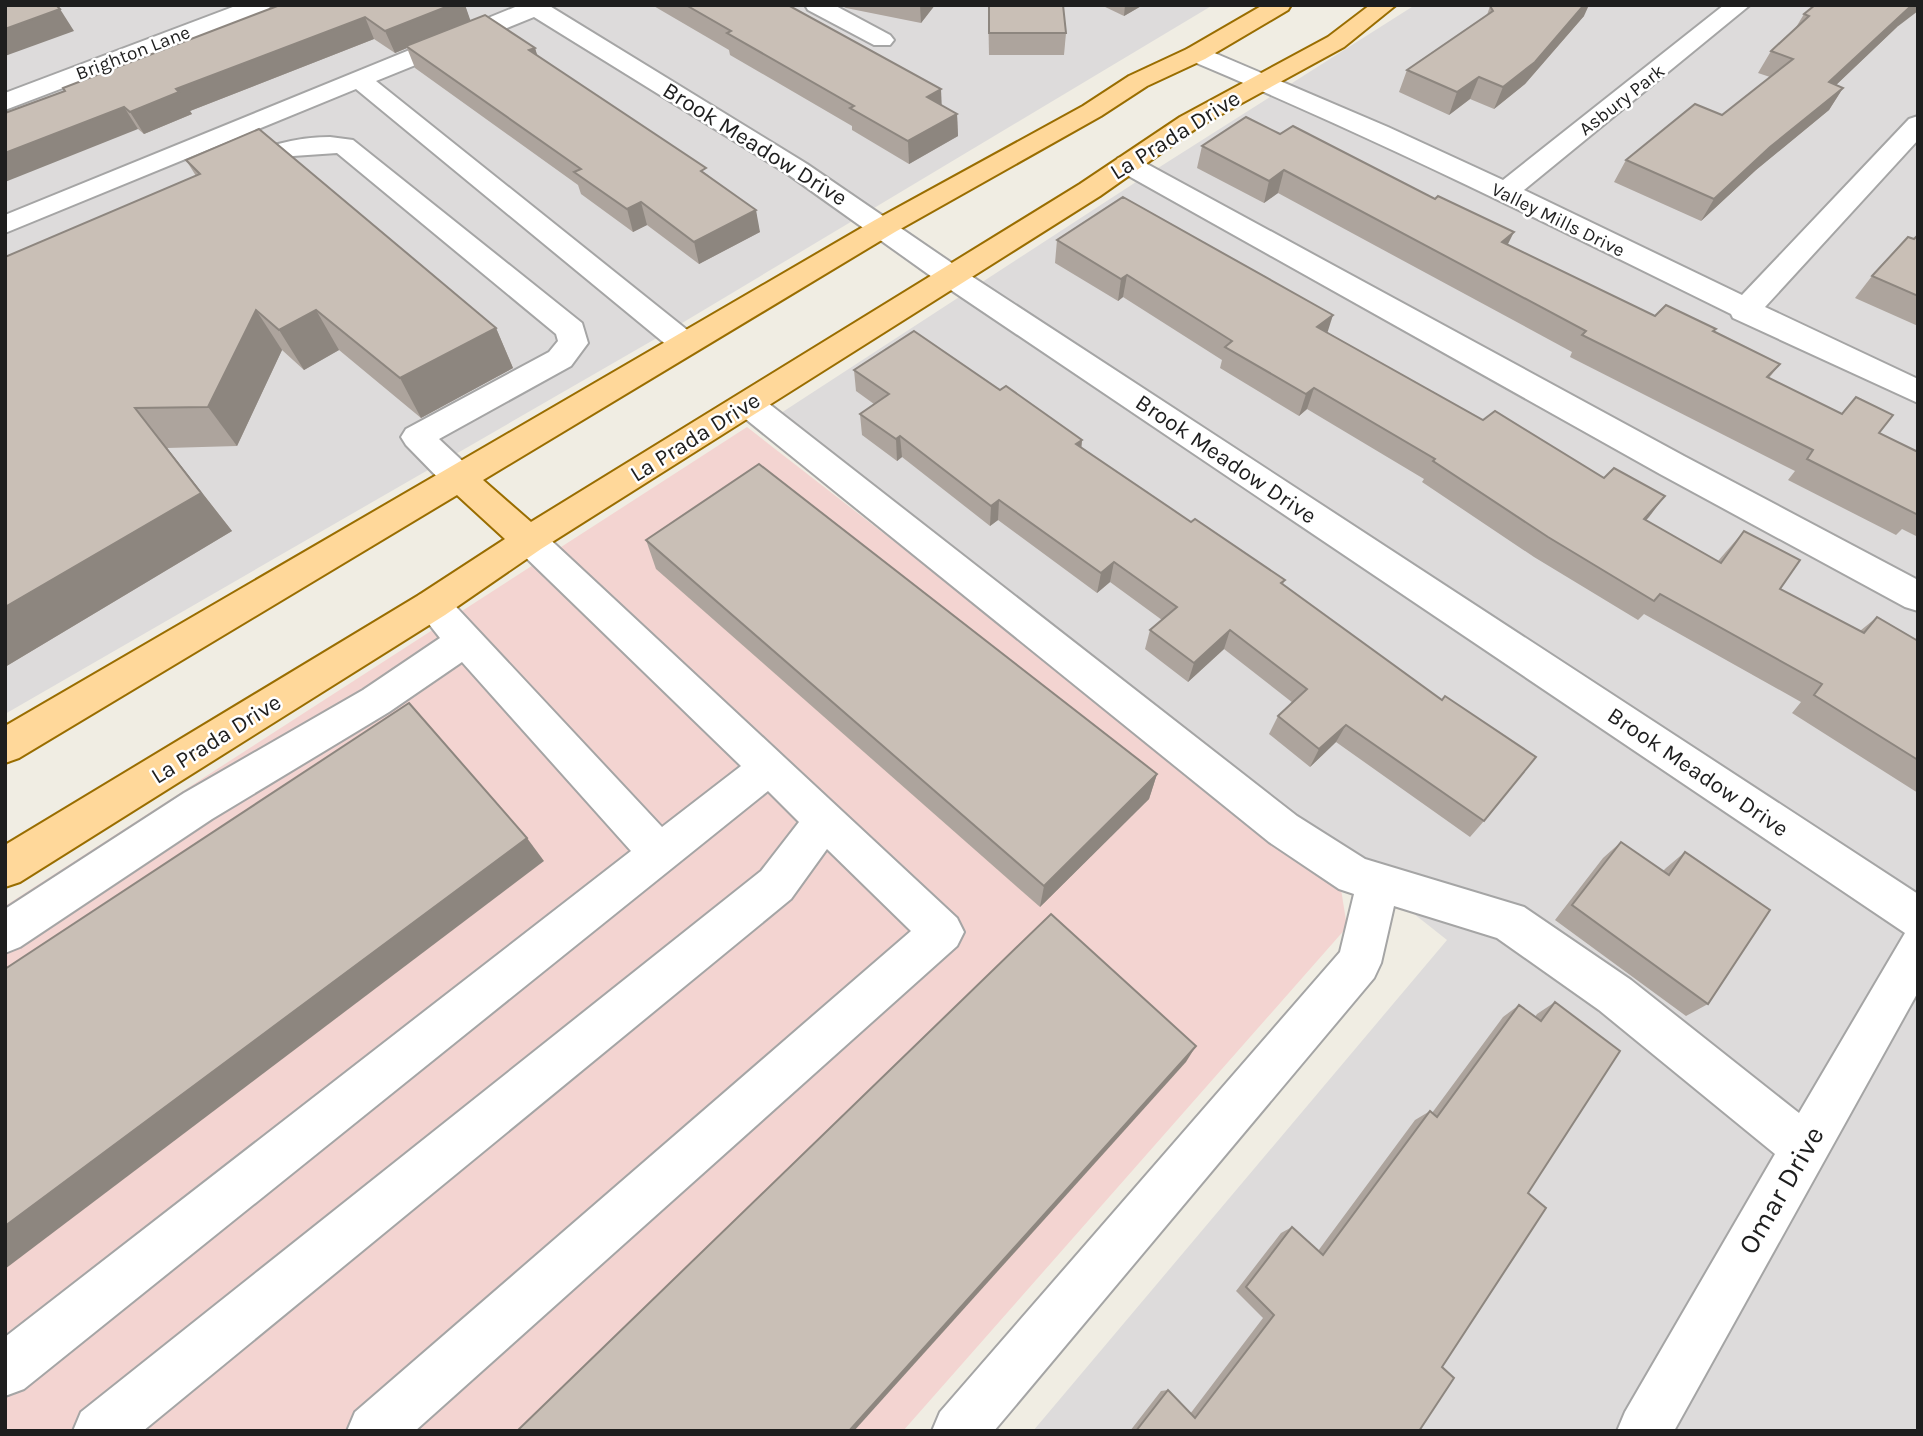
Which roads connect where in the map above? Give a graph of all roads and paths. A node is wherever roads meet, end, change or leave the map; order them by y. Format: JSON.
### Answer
{"nodes":[{"id":1,"x":260,"y":5,"type":"edge"},
{"id":2,"x":816,"y":5,"type":"edge"},
{"id":3,"x":1280,"y":5,"type":"edge"},
{"id":4,"x":1385,"y":5,"type":"edge"},
{"id":5,"x":1739,"y":5,"type":"edge"},
{"id":6,"x":533,"y":6,"type":"edge"},
{"id":7,"x":883,"y":40,"type":"dead end"},
{"id":8,"x":1196,"y":54,"type":"junction"},
{"id":9,"x":359,"y":79,"type":"junction"},
{"id":10,"x":1264,"y":82,"type":"junction"},
{"id":11,"x":5,"y":102,"type":"edge"},
{"id":12,"x":1918,"y":124,"type":"edge"},
{"id":13,"x":1126,"y":164,"type":"junction"},
{"id":14,"x":208,"y":180,"type":"edge"},
{"id":15,"x":1504,"y":193,"type":"junction"},
{"id":16,"x":5,"y":225,"type":"edge"},
{"id":17,"x":885,"y":226,"type":"junction"},
{"id":18,"x":952,"y":277,"type":"junction"},
{"id":19,"x":1744,"y":311,"type":"junction"},
{"id":20,"x":685,"y":344,"type":"junction"},
{"id":21,"x":1918,"y":392,"type":"edge"},
{"id":22,"x":748,"y":404,"type":"junction"},
{"id":23,"x":459,"y":478,"type":"junction"},
{"id":24,"x":529,"y":540,"type":"junction"},
{"id":25,"x":1918,"y":597,"type":"edge"},
{"id":26,"x":432,"y":605,"type":"junction"},
{"id":27,"x":465,"y":640,"type":"junction"},
{"id":28,"x":5,"y":746,"type":"edge"},
{"id":29,"x":769,"y":766,"type":"junction"},
{"id":30,"x":825,"y":820,"type":"junction"},
{"id":31,"x":661,"y":854,"type":"junction"},
{"id":32,"x":5,"y":868,"type":"edge"},
{"id":33,"x":1378,"y":882,"type":"junction"},
{"id":34,"x":1918,"y":918,"type":"edge"},
{"id":35,"x":5,"y":933,"type":"edge"},
{"id":36,"x":1918,"y":949,"type":"edge"},
{"id":37,"x":1805,"y":1148,"type":"junction"},
{"id":38,"x":5,"y":1370,"type":"edge"},
{"id":39,"x":100,"y":1431,"type":"edge"},
{"id":40,"x":374,"y":1431,"type":"edge"},
{"id":41,"x":959,"y":1431,"type":"edge"},
{"id":42,"x":1644,"y":1431,"type":"edge"}],
"edges":[{"from":1,"to":11,"type":"street","name":"Brighton Lane"},
{"from":2,"to":7,"type":"street"},
{"from":3,"to":8,"type":"main road"},
{"from":4,"to":10,"type":"main road","name":"La Prada Drive"},
{"from":5,"to":15,"type":"street","name":"Asbury Park"},
{"from":6,"to":9,"type":"street"},
{"from":6,"to":17,"type":"street","name":"Brook Meadow Drive"},
{"from":8,"to":10,"type":"street","name":"Valley Mills Drive"},
{"from":8,"to":17,"type":"main road"},
{"from":9,"to":16,"type":"street"},
{"from":9,"to":20,"type":"street"},
{"from":10,"to":13,"type":"main road","name":"La Prada Drive"},
{"from":10,"to":15,"type":"street","name":"Valley Mills Drive"},
{"from":12,"to":19,"type":"street"},
{"from":13,"to":18,"type":"main road","name":"La Prada Drive"},
{"from":13,"to":25,"type":"street"},
{"from":14,"to":23,"type":"street"},
{"from":15,"to":19,"type":"street","name":"Valley Mills Drive"},
{"from":17,"to":18,"type":"street","name":"Brook Meadow Drive"},
{"from":17,"to":20,"type":"main road"},
{"from":18,"to":22,"type":"main road","name":"La Prada Drive"},
{"from":18,"to":34,"type":"street","name":"Brook Meadow Drive"},
{"from":19,"to":21,"type":"street","name":"Valley Mills Drive"},
{"from":20,"to":23,"type":"main road"},
{"from":22,"to":24,"type":"main road","name":"La Prada Drive"},
{"from":22,"to":33,"type":"street"},
{"from":23,"to":24,"type":"main road"},
{"from":23,"to":28,"type":"main road"},
{"from":24,"to":26,"type":"main road","name":"La Prada Drive"},
{"from":24,"to":29,"type":"street"},
{"from":26,"to":27,"type":"street"},
{"from":26,"to":32,"type":"main road","name":"La Prada Drive"},
{"from":27,"to":31,"type":"street"},
{"from":27,"to":35,"type":"street"},
{"from":29,"to":30,"type":"street"},
{"from":29,"to":31,"type":"street"},
{"from":30,"to":39,"type":"street"},
{"from":30,"to":40,"type":"street"},
{"from":31,"to":38,"type":"street"},
{"from":33,"to":37,"type":"street"},
{"from":33,"to":41,"type":"street"},
{"from":36,"to":37,"type":"street","name":"Omar Drive"},
{"from":37,"to":42,"type":"street","name":"Omar Drive"}]}
